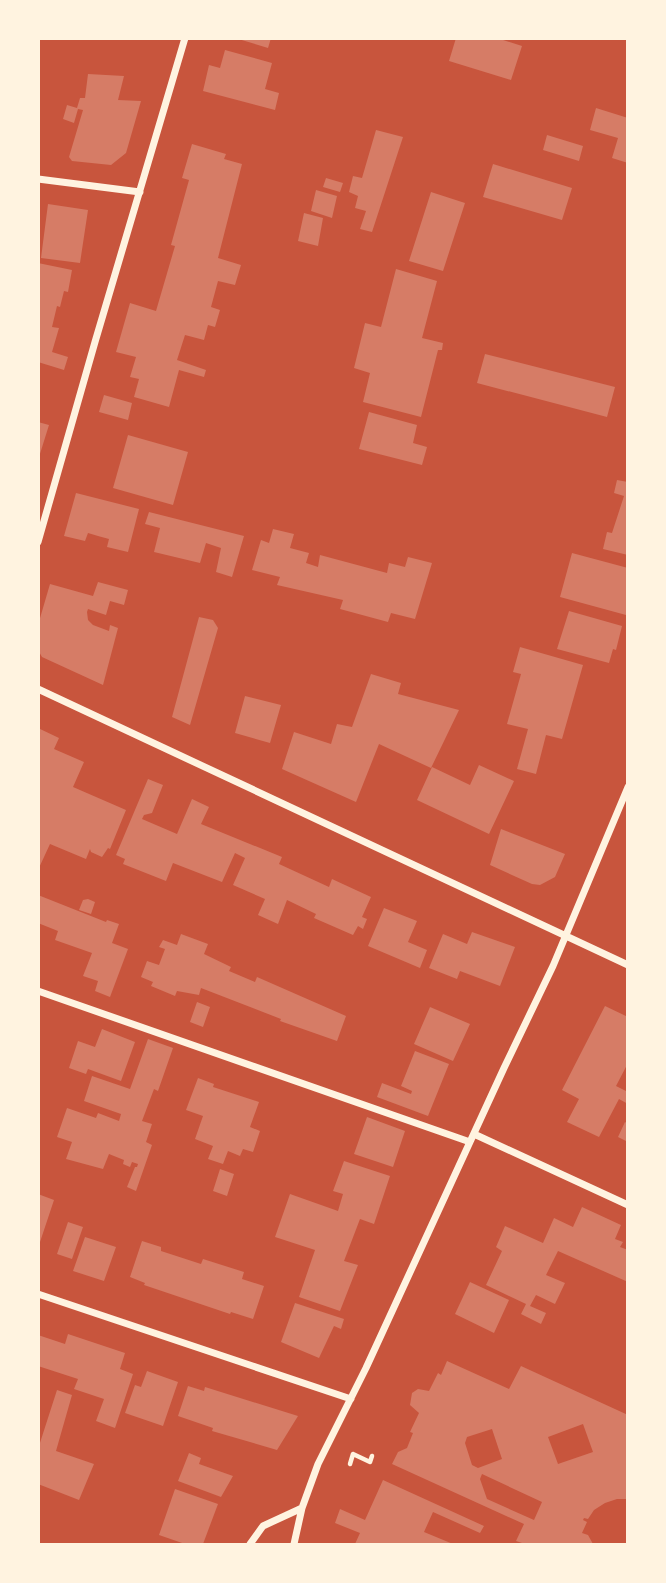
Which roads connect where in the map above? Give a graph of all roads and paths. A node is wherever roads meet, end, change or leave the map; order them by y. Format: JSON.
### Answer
{"nodes":[{"id":1,"x":185,"y":38,"type":"edge"},
{"id":2,"x":38,"y":179,"type":"edge"},
{"id":3,"x":139,"y":192,"type":"junction"},
{"id":4,"x":38,"y":542,"type":"edge"},
{"id":5,"x":38,"y":689,"type":"edge"},
{"id":6,"x":628,"y":787,"type":"edge"},
{"id":7,"x":567,"y":936,"type":"junction"},
{"id":8,"x":628,"y":965,"type":"edge"},
{"id":9,"x":38,"y":991,"type":"edge"},
{"id":10,"x":474,"y":1134,"type":"junction"},
{"id":11,"x":470,"y":1142,"type":"junction"},
{"id":12,"x":628,"y":1205,"type":"edge"},
{"id":13,"x":38,"y":1294,"type":"edge"},
{"id":14,"x":351,"y":1399,"type":"junction"},
{"id":15,"x":372,"y":1456,"type":"dead end"},
{"id":16,"x":350,"y":1464,"type":"dead end"},
{"id":17,"x":302,"y":1508,"type":"junction"},
{"id":18,"x":250,"y":1545,"type":"edge"},
{"id":19,"x":293,"y":1545,"type":"edge"}],
"edges":[{"from":1,"to":3,"type":"street"},
{"from":2,"to":3,"type":"street"},
{"from":3,"to":4,"type":"street"},
{"from":5,"to":7,"type":"street"},
{"from":6,"to":7,"type":"street"},
{"from":7,"to":8,"type":"street"},
{"from":7,"to":10,"type":"street"},
{"from":9,"to":11,"type":"street"},
{"from":10,"to":11,"type":"street"},
{"from":10,"to":12,"type":"street"},
{"from":11,"to":14,"type":"street"},
{"from":13,"to":14,"type":"street"},
{"from":14,"to":17,"type":"street"},
{"from":15,"to":16,"type":"path"},
{"from":17,"to":18,"type":"street"},
{"from":17,"to":19,"type":"street"}]}
